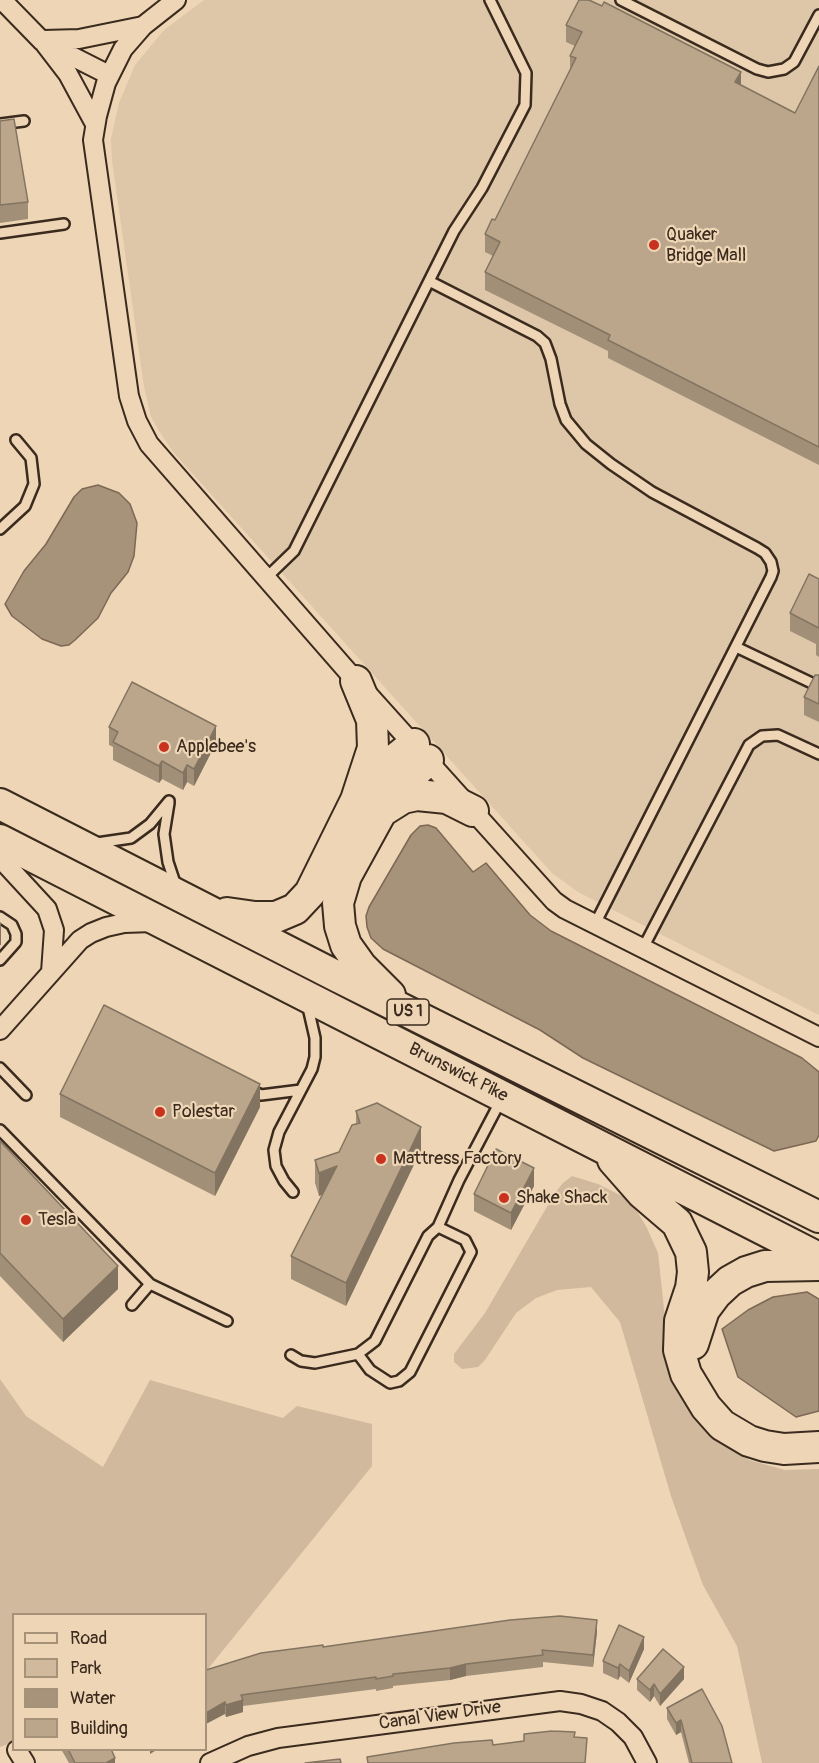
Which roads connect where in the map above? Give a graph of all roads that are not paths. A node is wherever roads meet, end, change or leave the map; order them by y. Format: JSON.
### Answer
{"nodes":[{"id":1,"x":176,"y":0,"type":"edge"},
{"id":2,"x":490,"y":0,"type":"edge"},
{"id":3,"x":621,"y":0,"type":"edge"},
{"id":4,"x":4,"y":1,"type":"edge"},
{"id":5,"x":819,"y":15,"type":"edge"},
{"id":6,"x":143,"y":26,"type":"junction"},
{"id":7,"x":42,"y":40,"type":"junction"},
{"id":8,"x":109,"y":75,"type":"junction"},
{"id":9,"x":24,"y":121,"type":"dead end"},
{"id":10,"x":0,"y":124,"type":"edge"},
{"id":11,"x":95,"y":124,"type":"junction"},
{"id":12,"x":64,"y":224,"type":"dead end"},
{"id":13,"x":0,"y":233,"type":"edge"},
{"id":14,"x":429,"y":281,"type":"junction"},
{"id":15,"x":16,"y":440,"type":"dead end"},
{"id":16,"x":0,"y":529,"type":"edge"},
{"id":17,"x":266,"y":578,"type":"junction"},
{"id":18,"x":736,"y":647,"type":"junction"},
{"id":19,"x":356,"y":681,"type":"junction"},
{"id":20,"x":818,"y":686,"type":"edge"},
{"id":21,"x":421,"y":752,"type":"junction"},
{"id":22,"x":819,"y":754,"type":"edge"},
{"id":23,"x":0,"y":804,"type":"edge"},
{"id":24,"x":367,"y":807,"type":"junction"},
{"id":25,"x":473,"y":811,"type":"junction"},
{"id":26,"x":0,"y":840,"type":"edge"},
{"id":27,"x":84,"y":846,"type":"junction"},
{"id":28,"x":0,"y":858,"type":"edge"},
{"id":29,"x":190,"y":900,"type":"junction"},
{"id":30,"x":0,"y":916,"type":"edge"},
{"id":31,"x":160,"y":921,"type":"junction"},
{"id":32,"x":595,"y":924,"type":"junction"},
{"id":33,"x":643,"y":948,"type":"junction"},
{"id":34,"x":0,"y":960,"type":"edge"},
{"id":35,"x":51,"y":972,"type":"junction"},
{"id":36,"x":304,"y":994,"type":"junction"},
{"id":37,"x":408,"y":1012,"type":"junction"},
{"id":38,"x":0,"y":1030,"type":"edge"},
{"id":39,"x":819,"y":1037,"type":"edge"},
{"id":40,"x":0,"y":1068,"type":"edge"},
{"id":41,"x":245,"y":1088,"type":"edge"},
{"id":42,"x":301,"y":1090,"type":"junction"},
{"id":43,"x":26,"y":1095,"type":"dead end"},
{"id":44,"x":503,"y":1096,"type":"junction"},
{"id":45,"x":0,"y":1130,"type":"edge"},
{"id":46,"x":599,"y":1144,"type":"junction"},
{"id":47,"x":293,"y":1192,"type":"dead end"},
{"id":48,"x":819,"y":1217,"type":"edge"},
{"id":49,"x":438,"y":1227,"type":"junction"},
{"id":50,"x":819,"y":1258,"type":"edge"},
{"id":51,"x":819,"y":1265,"type":"edge"},
{"id":52,"x":150,"y":1284,"type":"junction"},
{"id":53,"x":132,"y":1305,"type":"dead end"},
{"id":54,"x":227,"y":1321,"type":"dead end"},
{"id":55,"x":291,"y":1354,"type":"dead end"},
{"id":56,"x":358,"y":1354,"type":"junction"},
{"id":57,"x":702,"y":1402,"type":"junction"},
{"id":58,"x":819,"y":1447,"type":"edge"},
{"id":59,"x":210,"y":1763,"type":"edge"},
{"id":60,"x":647,"y":1763,"type":"edge"}],
"edges":[{"from":1,"to":6,"type":"street"},
{"from":2,"to":14,"type":"lane"},
{"from":3,"to":5,"type":"lane"},
{"from":4,"to":7,"type":"street"},
{"from":6,"to":7,"type":"street"},
{"from":6,"to":8,"type":"street"},
{"from":7,"to":8,"type":"street"},
{"from":7,"to":11,"type":"street"},
{"from":8,"to":11,"type":"street"},
{"from":9,"to":10,"type":"lane"},
{"from":11,"to":17,"type":"street"},
{"from":12,"to":13,"type":"lane"},
{"from":14,"to":17,"type":"lane"},
{"from":14,"to":18,"type":"lane"},
{"from":15,"to":16,"type":"lane"},
{"from":17,"to":19,"type":"street"},
{"from":18,"to":20,"type":"lane"},
{"from":18,"to":32,"type":"lane"},
{"from":19,"to":21,"type":"street"},
{"from":19,"to":24,"type":"highway"},
{"from":21,"to":24,"type":"highway"},
{"from":21,"to":25,"type":"street"},
{"from":22,"to":33,"type":"lane"},
{"from":23,"to":27,"type":"highway","name":"Brunswick Pike","number":"US 1"},
{"from":24,"to":25,"type":"highway"},
{"from":24,"to":29,"type":"highway"},
{"from":24,"to":37,"type":"highway"},
{"from":25,"to":32,"type":"street"},
{"from":26,"to":31,"type":"highway","name":"Brunswick Pike","number":"US 1"},
{"from":27,"to":29,"type":"highway","name":"Brunswick Pike","number":"US 1"},
{"from":27,"to":29,"type":"lane"},
{"from":28,"to":35,"type":"street"},
{"from":29,"to":37,"type":"highway","name":"Brunswick Pike","number":"US 1"},
{"from":30,"to":34,"type":"lane"},
{"from":31,"to":35,"type":"street"},
{"from":31,"to":36,"type":"highway","name":"Brunswick Pike","number":"US 1"},
{"from":32,"to":33,"type":"street"},
{"from":33,"to":39,"type":"street"},
{"from":35,"to":38,"type":"street"},
{"from":36,"to":42,"type":"lane"},
{"from":36,"to":44,"type":"highway","name":"Brunswick Pike","number":"US 1"},
{"from":37,"to":48,"type":"highway","name":"Brunswick Pike","number":"US 1"},
{"from":40,"to":43,"type":"lane"},
{"from":41,"to":42,"type":"lane"},
{"from":42,"to":47,"type":"lane"},
{"from":44,"to":46,"type":"highway","name":"Brunswick Pike","number":"US 1"},
{"from":44,"to":49,"type":"lane"},
{"from":45,"to":52,"type":"lane"},
{"from":46,"to":50,"type":"highway","name":"Brunswick Pike","number":"US 1"},
{"from":46,"to":57,"type":"highway"},
{"from":49,"to":56,"type":"lane"},
{"from":49,"to":56,"type":"lane"},
{"from":51,"to":57,"type":"highway"},
{"from":52,"to":53,"type":"lane"},
{"from":52,"to":54,"type":"lane"},
{"from":55,"to":56,"type":"lane"},
{"from":57,"to":58,"type":"highway"},
{"from":59,"to":60,"type":"street","name":"Canal View Drive"}]}
